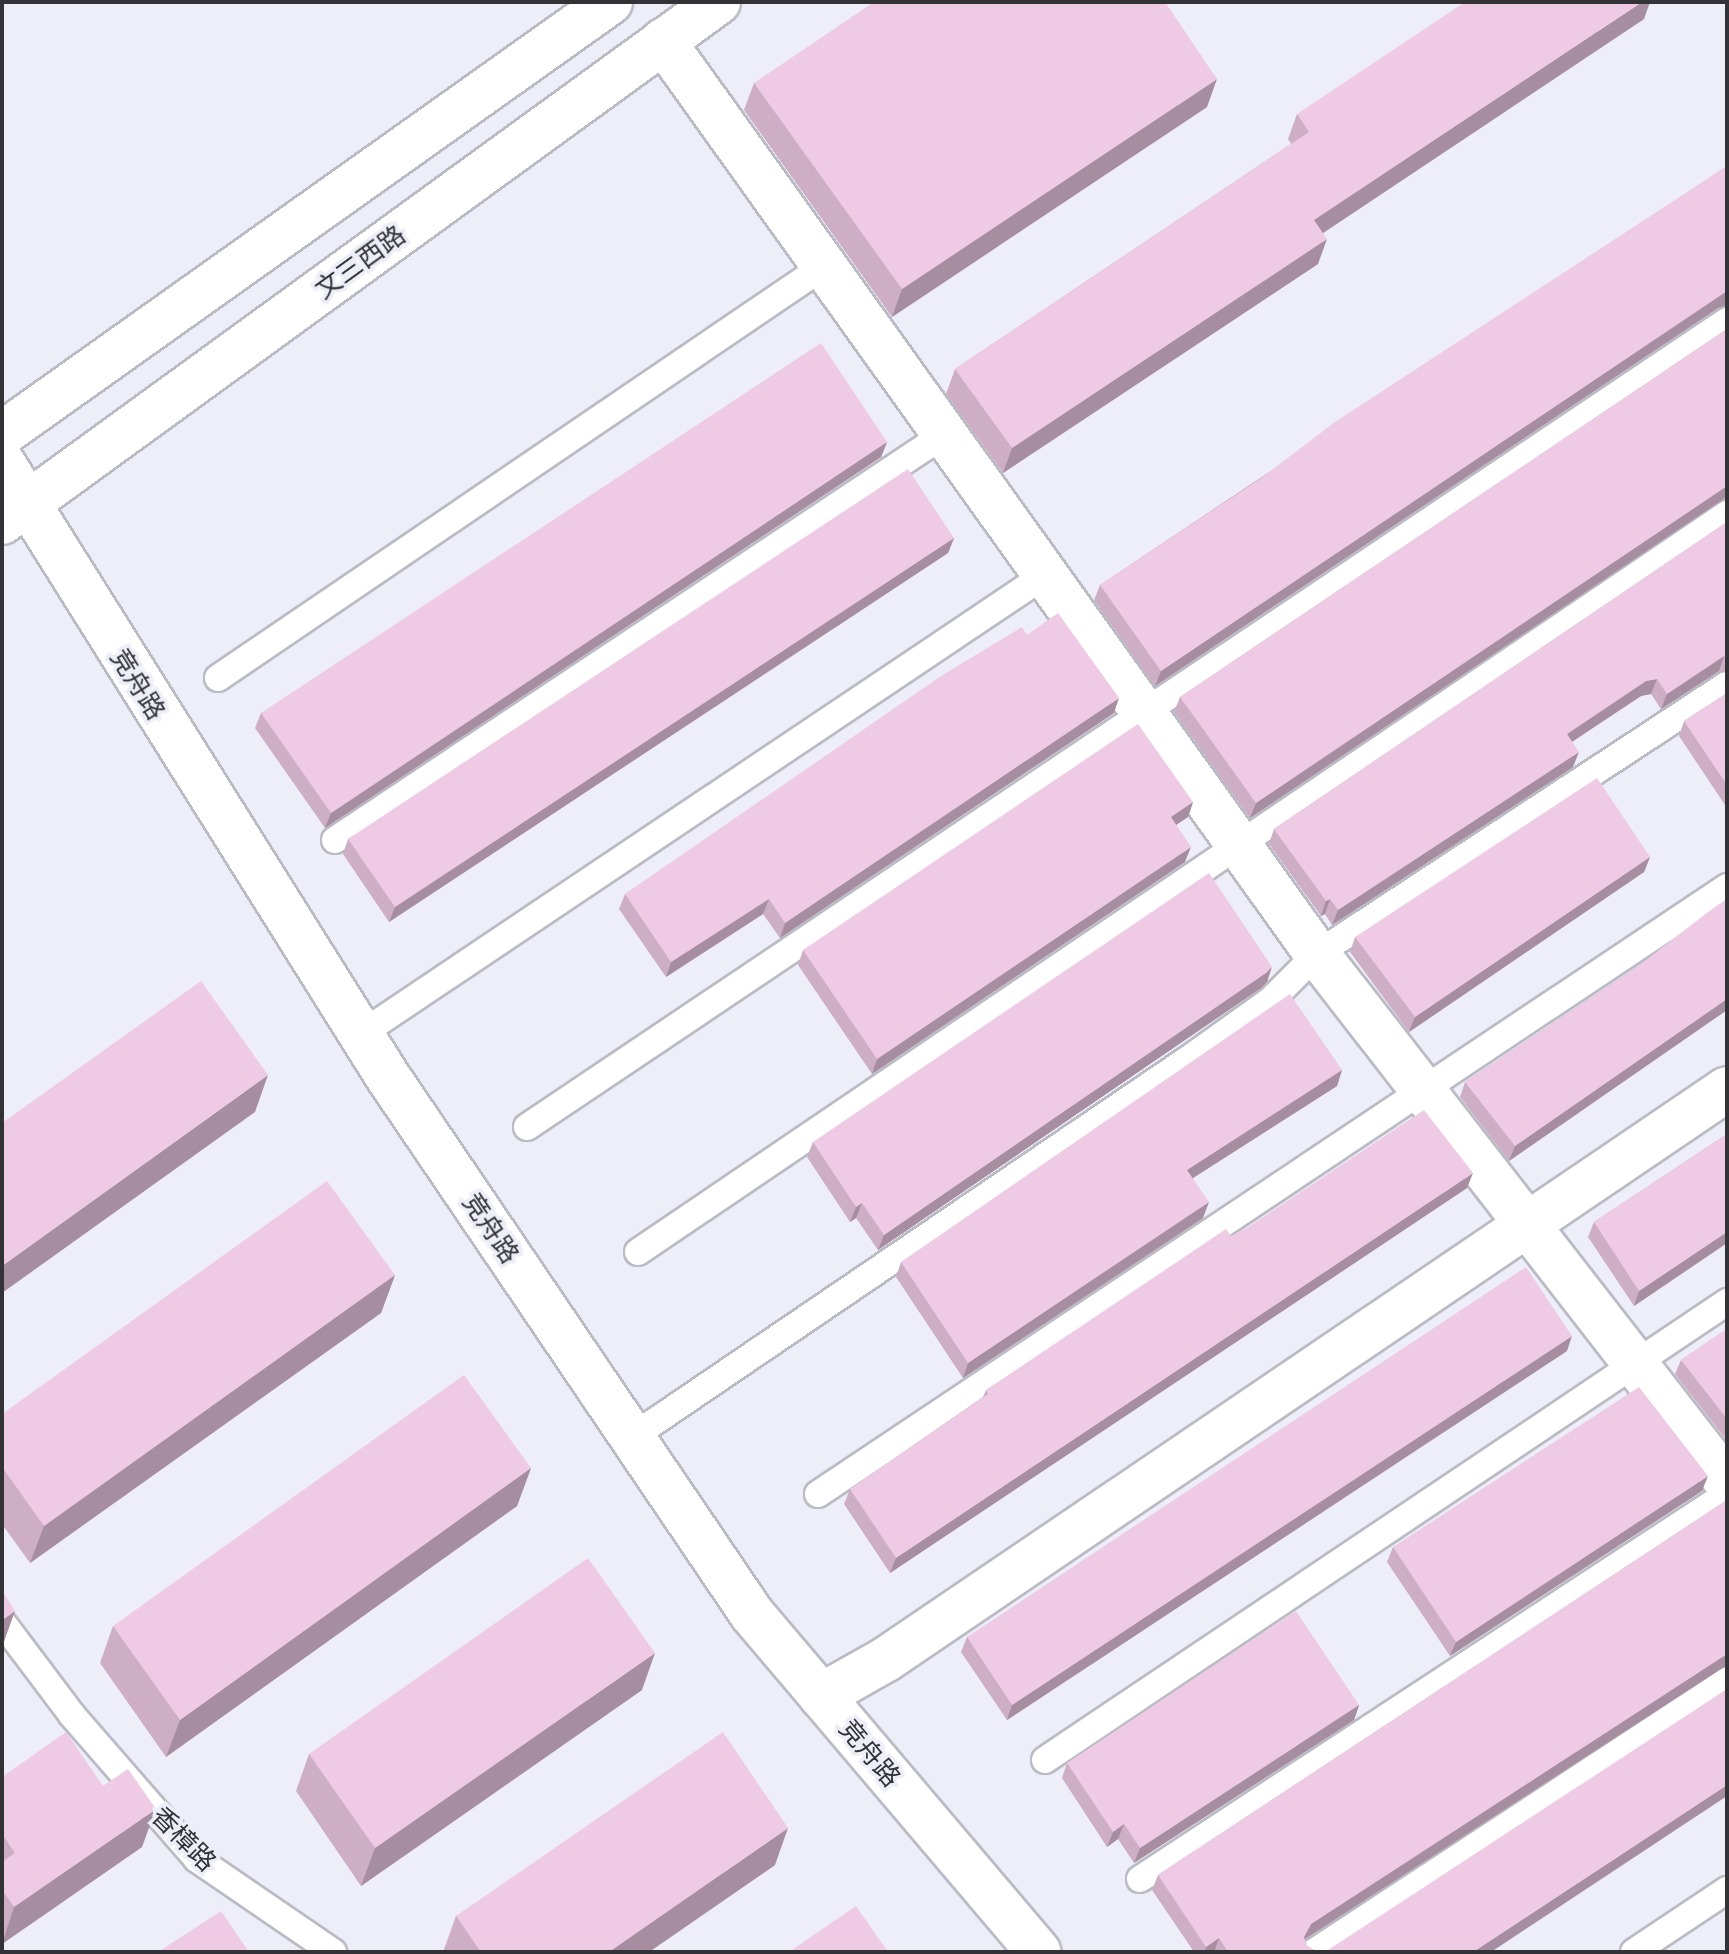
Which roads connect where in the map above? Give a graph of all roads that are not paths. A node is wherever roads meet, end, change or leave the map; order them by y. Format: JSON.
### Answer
{"nodes":[{"id":1,"x":610,"y":2,"type":"edge"},
{"id":2,"x":718,"y":2,"type":"edge"},
{"id":3,"x":663,"y":41,"type":"junction"},
{"id":4,"x":824,"y":266,"type":"junction"},
{"id":5,"x":1727,"y":321,"type":"edge"},
{"id":6,"x":2,"y":434,"type":"edge"},
{"id":7,"x":945,"y":434,"type":"junction"},
{"id":8,"x":2,"y":462,"type":"edge"},
{"id":9,"x":14,"y":514,"type":"edge"},
{"id":10,"x":1727,"y":514,"type":"edge"},
{"id":11,"x":1045,"y":575,"type":"junction"},
{"id":12,"x":218,"y":678,"type":"dead end"},
{"id":13,"x":1727,"y":685,"type":"edge"},
{"id":14,"x":1142,"y":710,"type":"junction"},
{"id":15,"x":335,"y":840,"type":"dead end"},
{"id":16,"x":1237,"y":843,"type":"junction"},
{"id":17,"x":1727,"y":887,"type":"edge"},
{"id":18,"x":1317,"y":954,"type":"junction"},
{"id":19,"x":361,"y":1034,"type":"junction"},
{"id":20,"x":1727,"y":1089,"type":"edge"},
{"id":21,"x":1423,"y":1090,"type":"junction"},
{"id":22,"x":527,"y":1127,"type":"dead end"},
{"id":23,"x":1529,"y":1225,"type":"junction"},
{"id":24,"x":638,"y":1252,"type":"dead end"},
{"id":25,"x":1727,"y":1302,"type":"edge"},
{"id":26,"x":1635,"y":1363,"type":"junction"},
{"id":27,"x":632,"y":1437,"type":"junction"},
{"id":28,"x":1727,"y":1482,"type":"edge"},
{"id":29,"x":818,"y":1494,"type":"dead end"},
{"id":30,"x":1727,"y":1494,"type":"edge"},
{"id":31,"x":2,"y":1622,"type":"edge"},
{"id":32,"x":1727,"y":1681,"type":"edge"},
{"id":33,"x":821,"y":1696,"type":"junction"},
{"id":34,"x":1045,"y":1760,"type":"dead end"},
{"id":35,"x":1140,"y":1879,"type":"dead end"},
{"id":36,"x":1727,"y":1890,"type":"edge"},
{"id":37,"x":333,"y":1952,"type":"edge"},
{"id":38,"x":1039,"y":1952,"type":"edge"},
{"id":39,"x":1314,"y":1952,"type":"edge"},
{"id":40,"x":1634,"y":1952,"type":"edge"}],
"edges":[{"from":1,"to":6,"type":"street"},
{"from":2,"to":3,"type":"street","name":"文三西路"},
{"from":3,"to":4,"type":"street"},
{"from":3,"to":9,"type":"street","name":"文三西路"},
{"from":4,"to":7,"type":"street"},
{"from":4,"to":12,"type":"lane"},
{"from":5,"to":14,"type":"lane"},
{"from":7,"to":11,"type":"street"},
{"from":7,"to":15,"type":"lane"},
{"from":8,"to":9,"type":"street","name":"竞舟路"},
{"from":9,"to":19,"type":"street","name":"竞舟路"},
{"from":10,"to":16,"type":"lane"},
{"from":11,"to":14,"type":"street"},
{"from":11,"to":19,"type":"lane"},
{"from":13,"to":18,"type":"lane"},
{"from":14,"to":16,"type":"street"},
{"from":14,"to":22,"type":"lane"},
{"from":16,"to":18,"type":"street"},
{"from":16,"to":24,"type":"lane"},
{"from":17,"to":21,"type":"lane"},
{"from":18,"to":21,"type":"street"},
{"from":18,"to":27,"type":"lane"},
{"from":19,"to":27,"type":"street","name":"竞舟路"},
{"from":20,"to":23,"type":"street"},
{"from":21,"to":23,"type":"street"},
{"from":21,"to":29,"type":"lane"},
{"from":23,"to":26,"type":"street"},
{"from":23,"to":33,"type":"street"},
{"from":25,"to":26,"type":"lane"},
{"from":26,"to":28,"type":"street"},
{"from":26,"to":34,"type":"lane"},
{"from":27,"to":33,"type":"street","name":"竞舟路"},
{"from":30,"to":35,"type":"lane"},
{"from":31,"to":37,"type":"lane","name":"香樟路"},
{"from":32,"to":39,"type":"lane"},
{"from":33,"to":38,"type":"street","name":"竞舟路"},
{"from":36,"to":40,"type":"lane"}]}
